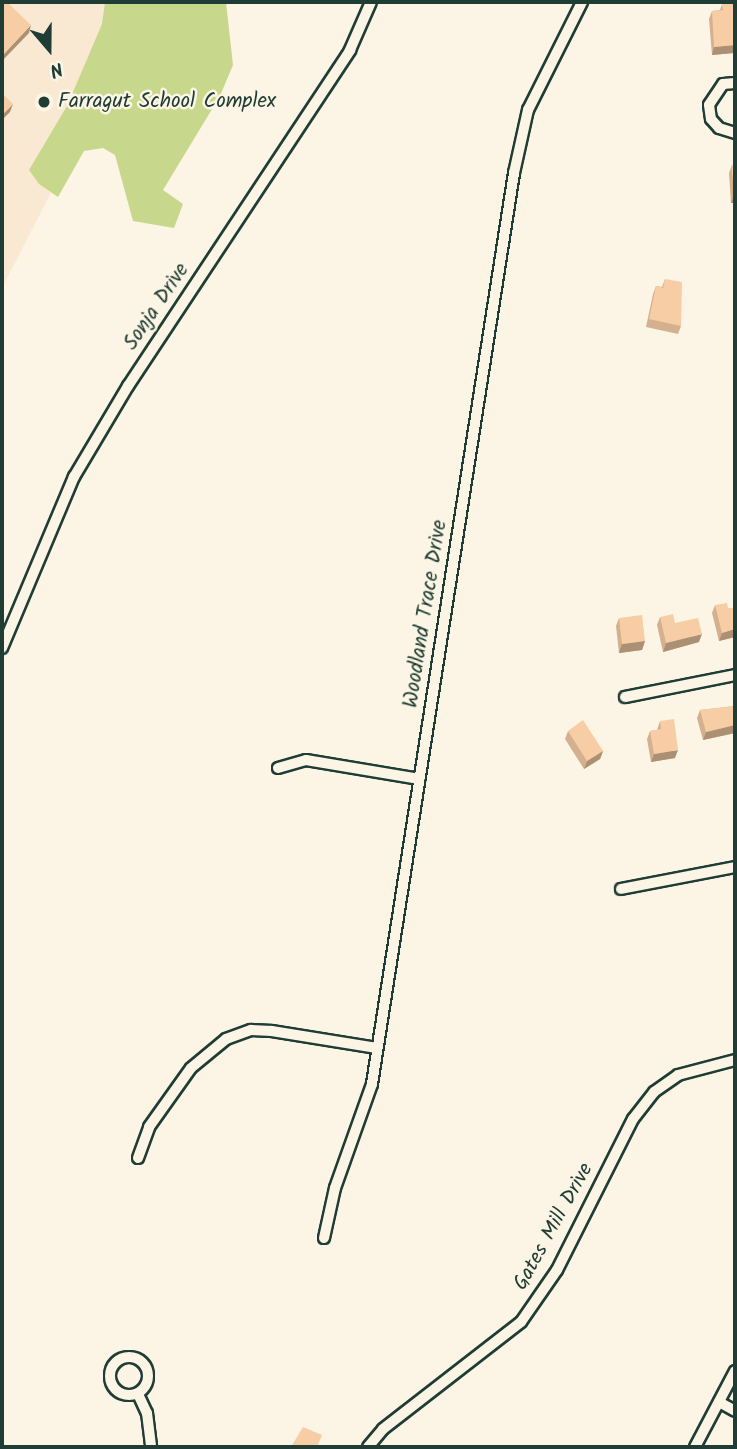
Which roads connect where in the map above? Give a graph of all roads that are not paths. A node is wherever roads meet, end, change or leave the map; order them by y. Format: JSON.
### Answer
{"nodes":[{"id":1,"x":371,"y":2,"type":"edge"},
{"id":2,"x":582,"y":2,"type":"edge"},
{"id":3,"x":735,"y":83,"type":"edge"},
{"id":4,"x":735,"y":133,"type":"edge"},
{"id":5,"x":2,"y":648,"type":"edge"},
{"id":6,"x":735,"y":675,"type":"edge"},
{"id":7,"x":625,"y":697,"type":"dead end"},
{"id":8,"x":278,"y":768,"type":"dead end"},
{"id":9,"x":419,"y":779,"type":"junction"},
{"id":10,"x":735,"y":867,"type":"edge"},
{"id":11,"x":621,"y":889,"type":"dead end"},
{"id":12,"x":377,"y":1048,"type":"junction"},
{"id":13,"x":735,"y":1060,"type":"edge"},
{"id":14,"x":138,"y":1158,"type":"dead end"},
{"id":15,"x":324,"y":1238,"type":"dead end"},
{"id":16,"x":735,"y":1371,"type":"edge"},
{"id":17,"x":138,"y":1394,"type":"dead end"},
{"id":18,"x":719,"y":1402,"type":"junction"},
{"id":19,"x":735,"y":1410,"type":"edge"},
{"id":20,"x":151,"y":1447,"type":"edge"},
{"id":21,"x":368,"y":1447,"type":"edge"},
{"id":22,"x":695,"y":1447,"type":"edge"}],
"edges":[{"from":1,"to":5,"type":"street","name":"Sonja Drive"},
{"from":2,"to":9,"type":"street","name":"Woodland Trace Drive"},
{"from":3,"to":4,"type":"street"},
{"from":6,"to":7,"type":"street"},
{"from":8,"to":9,"type":"street"},
{"from":9,"to":12,"type":"street","name":"Woodland Trace Drive"},
{"from":10,"to":11,"type":"street"},
{"from":12,"to":14,"type":"street"},
{"from":12,"to":15,"type":"street","name":"Woodland Trace Drive"},
{"from":13,"to":21,"type":"street","name":"Gates Mill Drive"},
{"from":16,"to":18,"type":"street"},
{"from":17,"to":20,"type":"street"},
{"from":18,"to":19,"type":"street"},
{"from":18,"to":22,"type":"street"}]}
